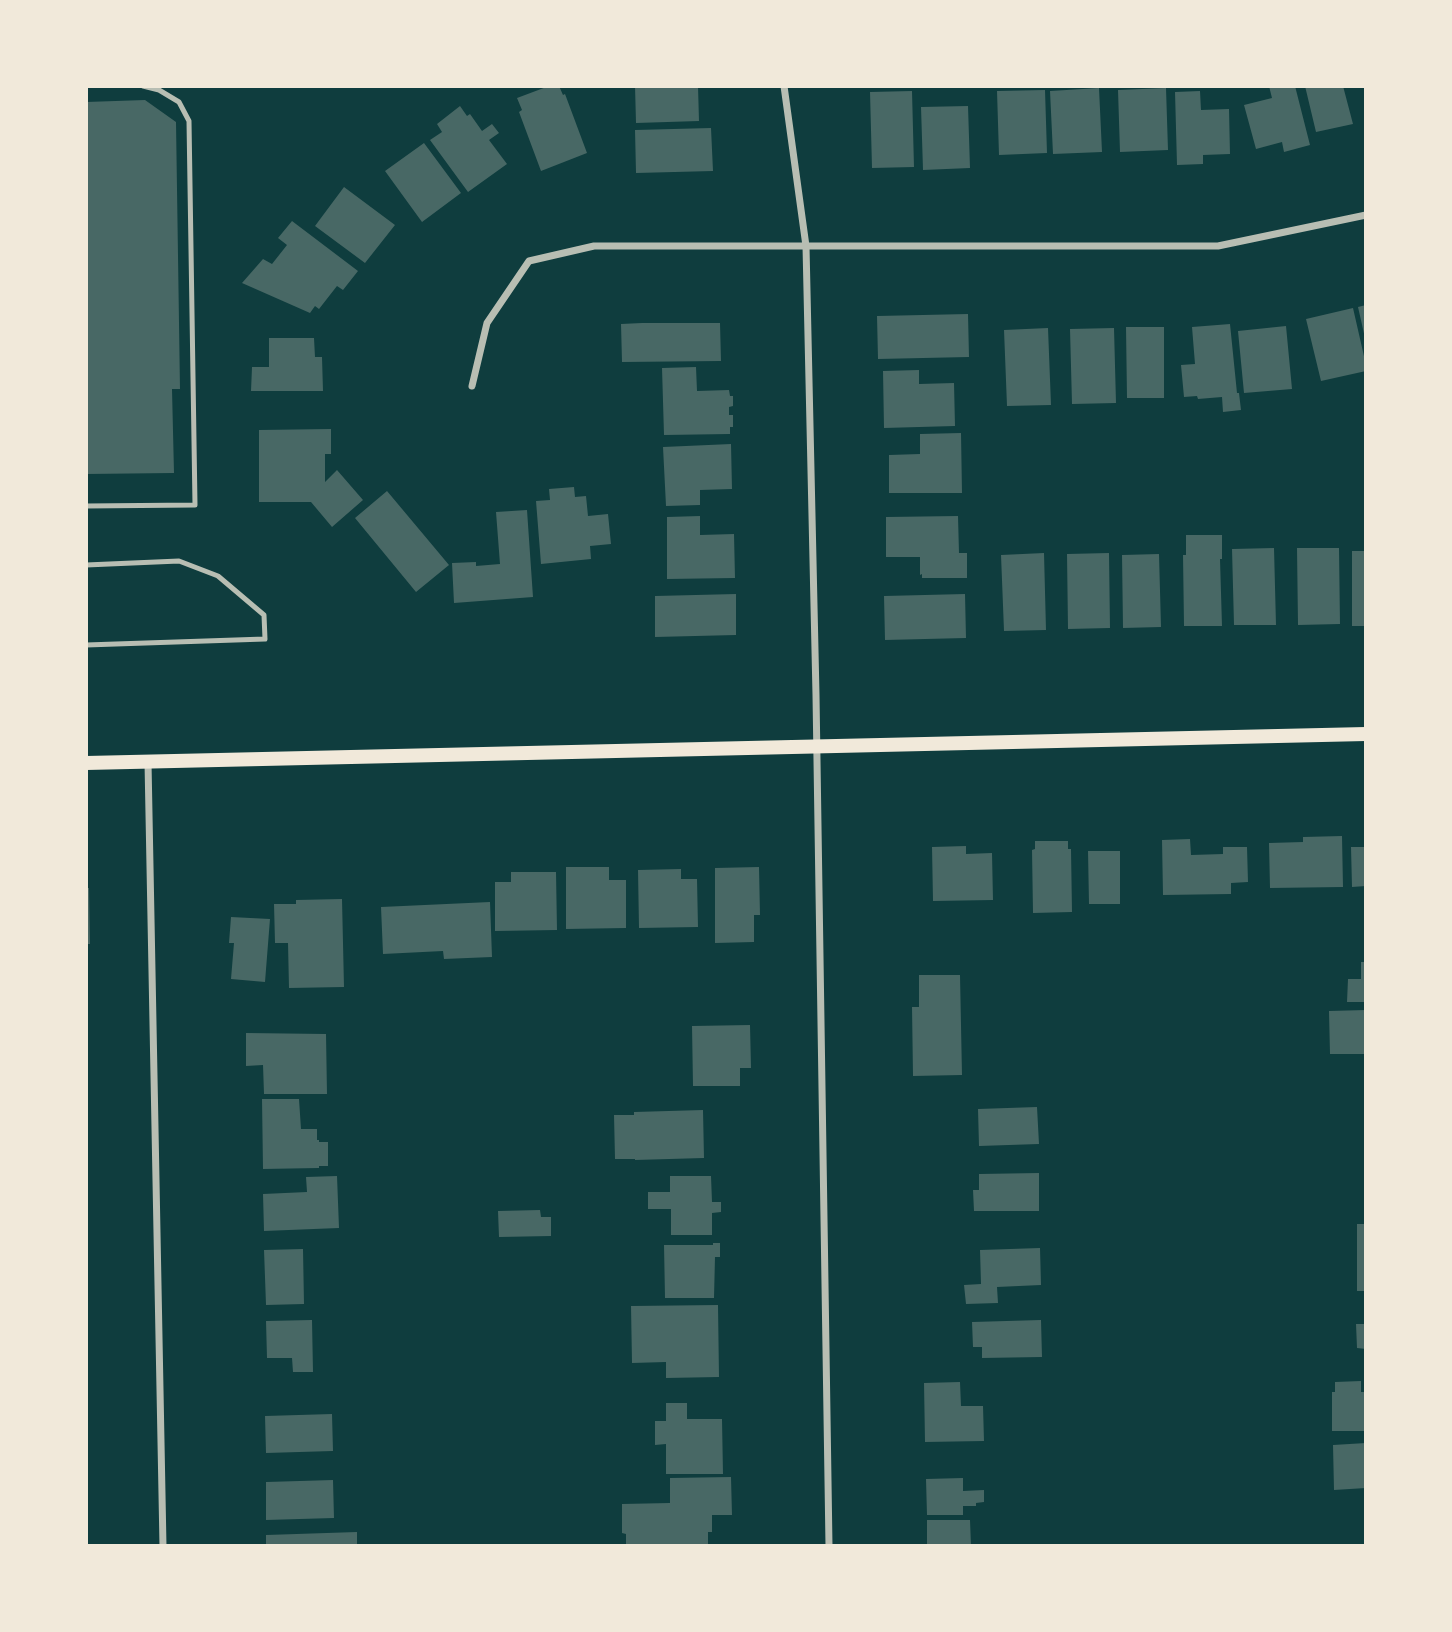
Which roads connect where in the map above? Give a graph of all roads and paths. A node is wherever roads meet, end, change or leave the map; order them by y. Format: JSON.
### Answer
{"nodes":[{"id":1,"x":143,"y":86,"type":"edge"},
{"id":2,"x":784,"y":86,"type":"edge"},
{"id":3,"x":1366,"y":215,"type":"edge"},
{"id":4,"x":806,"y":246,"type":"junction"},
{"id":5,"x":472,"y":386,"type":"dead end"},
{"id":6,"x":86,"y":506,"type":"edge"},
{"id":7,"x":86,"y":565,"type":"edge"},
{"id":8,"x":86,"y":645,"type":"edge"},
{"id":9,"x":1366,"y":734,"type":"edge"},
{"id":10,"x":816,"y":747,"type":"junction"},
{"id":11,"x":148,"y":762,"type":"junction"},
{"id":12,"x":86,"y":763,"type":"edge"},
{"id":13,"x":163,"y":1546,"type":"edge"},
{"id":14,"x":829,"y":1546,"type":"edge"}],
"edges":[{"from":1,"to":6,"type":"lane"},
{"from":2,"to":4,"type":"street"},
{"from":3,"to":4,"type":"street"},
{"from":4,"to":5,"type":"street"},
{"from":4,"to":10,"type":"street"},
{"from":7,"to":8,"type":"lane"},
{"from":9,"to":10,"type":"main road"},
{"from":10,"to":11,"type":"main road"},
{"from":10,"to":14,"type":"street"},
{"from":11,"to":12,"type":"main road"},
{"from":11,"to":13,"type":"street"}]}
